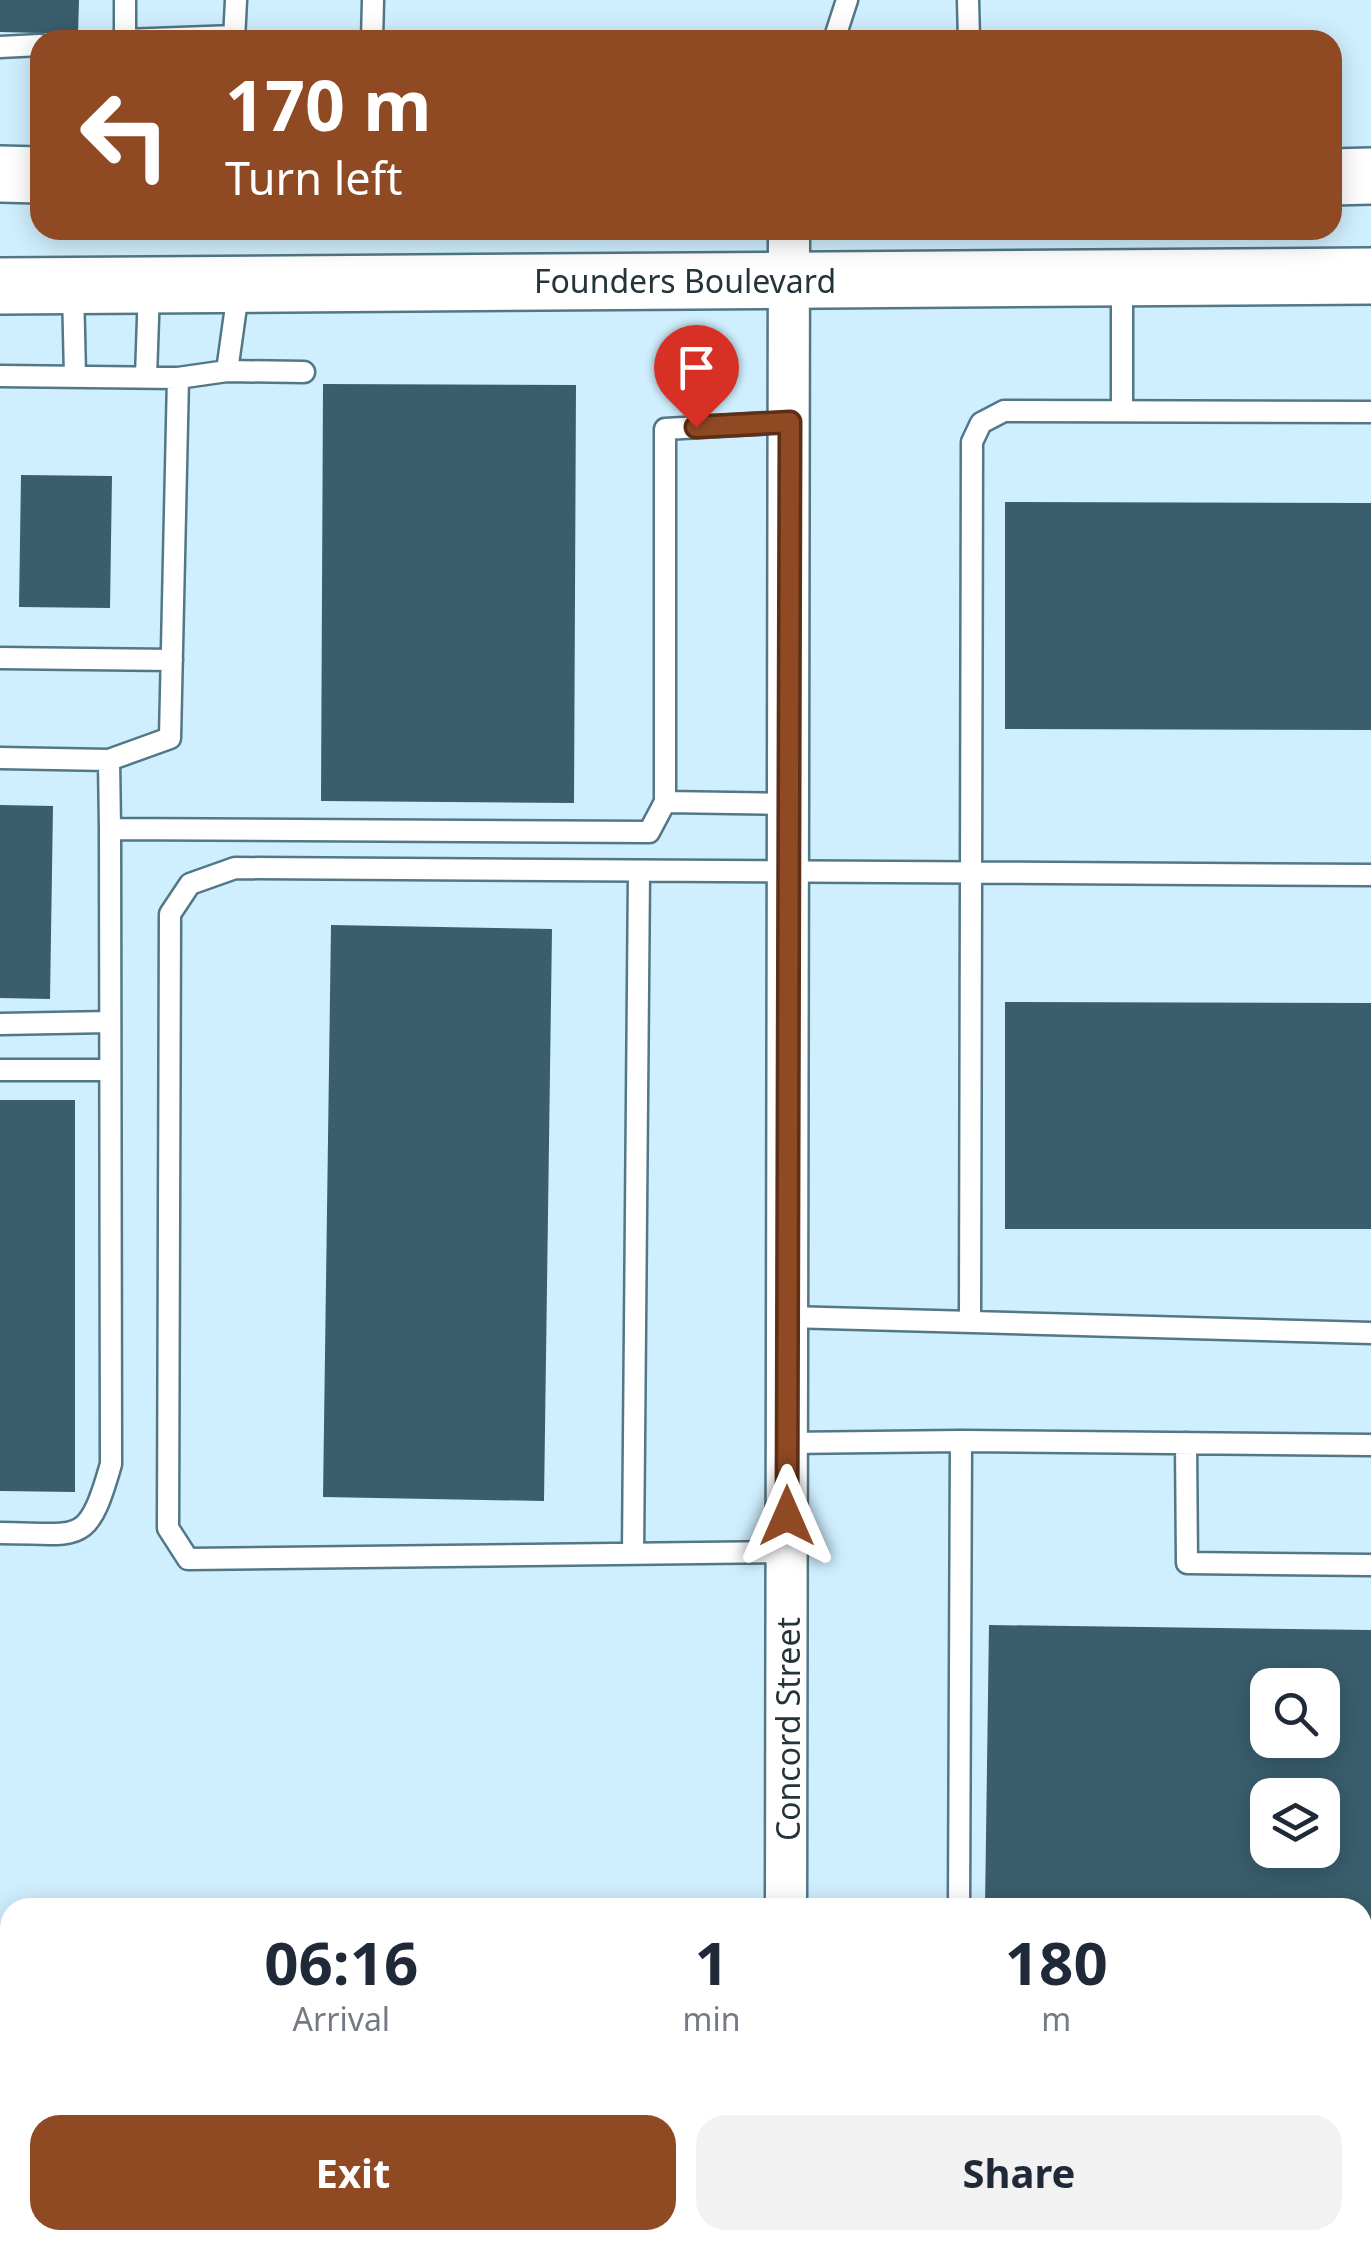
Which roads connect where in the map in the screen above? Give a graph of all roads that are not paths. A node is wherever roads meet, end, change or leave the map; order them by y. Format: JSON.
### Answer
{"nodes":[{"id":1,"x":126,"y":0,"type":"edge"},
{"id":2,"x":236,"y":0,"type":"edge"},
{"id":3,"x":372,"y":0,"type":"edge"},
{"id":4,"x":847,"y":0,"type":"edge"},
{"id":5,"x":968,"y":0,"type":"edge"},
{"id":6,"x":124,"y":30,"type":"edge"},
{"id":7,"x":234,"y":30,"type":"edge"},
{"id":8,"x":372,"y":30,"type":"edge"},
{"id":9,"x":837,"y":30,"type":"edge"},
{"id":10,"x":969,"y":30,"type":"edge"},
{"id":11,"x":30,"y":46,"type":"edge"},
{"id":12,"x":0,"y":47,"type":"edge"},
{"id":13,"x":0,"y":174,"type":"edge"},
{"id":14,"x":30,"y":175,"type":"edge"},
{"id":15,"x":1342,"y":176,"type":"edge"},
{"id":16,"x":1371,"y":176,"type":"edge"},
{"id":17,"x":789,"y":254,"type":"edge"},
{"id":18,"x":1371,"y":276,"type":"edge"},
{"id":19,"x":1122,"y":277,"type":"junction"},
{"id":20,"x":149,"y":284,"type":"junction"},
{"id":21,"x":239,"y":284,"type":"junction"},
{"id":22,"x":73,"y":285,"type":"junction"},
{"id":23,"x":0,"y":286,"type":"edge"},
{"id":24,"x":227,"y":371,"type":"junction"},
{"id":25,"x":304,"y":372,"type":"dead end"},
{"id":26,"x":0,"y":376,"type":"edge"},
{"id":27,"x":75,"y":376,"type":"junction"},
{"id":28,"x":146,"y":376,"type":"junction"},
{"id":29,"x":178,"y":378,"type":"junction"},
{"id":30,"x":1122,"y":410,"type":"junction"},
{"id":31,"x":1371,"y":412,"type":"edge"},
{"id":32,"x":790,"y":422,"type":"junction"},
{"id":33,"x":0,"y":658,"type":"edge"},
{"id":34,"x":172,"y":660,"type":"junction"},
{"id":35,"x":0,"y":758,"type":"edge"},
{"id":36,"x":108,"y":760,"type":"junction"},
{"id":37,"x":665,"y":802,"type":"junction"},
{"id":38,"x":788,"y":804,"type":"junction"},
{"id":39,"x":110,"y":829,"type":"junction"},
{"id":40,"x":638,"y":872,"type":"junction"},
{"id":41,"x":788,"y":874,"type":"junction"},
{"id":42,"x":973,"y":874,"type":"junction"},
{"id":43,"x":1371,"y":874,"type":"edge"},
{"id":44,"x":110,"y":1022,"type":"junction"},
{"id":45,"x":0,"y":1024,"type":"edge"},
{"id":46,"x":0,"y":1070,"type":"edge"},
{"id":47,"x":110,"y":1070,"type":"junction"},
{"id":48,"x":788,"y":1317,"type":"junction"},
{"id":49,"x":970,"y":1322,"type":"junction"},
{"id":50,"x":1371,"y":1332,"type":"edge"},
{"id":51,"x":961,"y":1441,"type":"junction"},
{"id":52,"x":787,"y":1443,"type":"junction"},
{"id":53,"x":1186,"y":1444,"type":"junction"},
{"id":54,"x":1371,"y":1445,"type":"edge"},
{"id":55,"x":0,"y":1533,"type":"edge"},
{"id":56,"x":787,"y":1552,"type":"junction"},
{"id":57,"x":633,"y":1554,"type":"junction"},
{"id":58,"x":1371,"y":1565,"type":"edge"},
{"id":59,"x":786,"y":1898,"type":"edge"},
{"id":60,"x":960,"y":1898,"type":"edge"}],
"edges":[{"from":1,"to":6,"type":"lane"},
{"from":2,"to":7,"type":"lane"},
{"from":3,"to":8,"type":"lane"},
{"from":4,"to":9,"type":"lane"},
{"from":5,"to":10,"type":"lane"},
{"from":11,"to":12,"type":"lane"},
{"from":13,"to":14,"type":"street"},
{"from":15,"to":16,"type":"street"},
{"from":17,"to":19,"type":"street","name":"Founders Boulevard"},
{"from":17,"to":21,"type":"street","name":"Founders Boulevard"},
{"from":17,"to":32,"type":"street","name":"Concord Street"},
{"from":18,"to":19,"type":"street","name":"Founders Boulevard"},
{"from":19,"to":30,"type":"lane"},
{"from":20,"to":21,"type":"street","name":"Founders Boulevard"},
{"from":20,"to":22,"type":"street","name":"Founders Boulevard"},
{"from":20,"to":28,"type":"lane"},
{"from":21,"to":24,"type":"lane"},
{"from":22,"to":23,"type":"street","name":"Founders Boulevard"},
{"from":22,"to":27,"type":"lane"},
{"from":24,"to":25,"type":"lane"},
{"from":24,"to":29,"type":"lane"},
{"from":26,"to":27,"type":"lane"},
{"from":27,"to":28,"type":"lane"},
{"from":28,"to":29,"type":"lane"},
{"from":29,"to":34,"type":"lane"},
{"from":30,"to":31,"type":"lane"},
{"from":30,"to":42,"type":"lane"},
{"from":32,"to":37,"type":"lane"},
{"from":32,"to":38,"type":"street","name":"Concord Street"},
{"from":33,"to":34,"type":"lane"},
{"from":34,"to":36,"type":"lane"},
{"from":35,"to":36,"type":"lane"},
{"from":36,"to":39,"type":"lane"},
{"from":37,"to":38,"type":"lane"},
{"from":37,"to":39,"type":"lane"},
{"from":38,"to":41,"type":"street","name":"Concord Street"},
{"from":39,"to":44,"type":"lane"},
{"from":40,"to":41,"type":"lane"},
{"from":40,"to":57,"type":"lane"},
{"from":40,"to":57,"type":"lane"},
{"from":41,"to":42,"type":"lane"},
{"from":41,"to":48,"type":"street","name":"Concord Street"},
{"from":42,"to":43,"type":"lane"},
{"from":42,"to":49,"type":"lane"},
{"from":44,"to":45,"type":"lane"},
{"from":44,"to":47,"type":"lane"},
{"from":46,"to":47,"type":"lane"},
{"from":47,"to":55,"type":"lane"},
{"from":48,"to":49,"type":"lane"},
{"from":48,"to":52,"type":"street","name":"Concord Street"},
{"from":49,"to":50,"type":"lane"},
{"from":51,"to":52,"type":"lane"},
{"from":51,"to":53,"type":"lane"},
{"from":51,"to":60,"type":"lane"},
{"from":52,"to":56,"type":"street","name":"Concord Street"},
{"from":53,"to":54,"type":"lane"},
{"from":53,"to":58,"type":"lane"},
{"from":56,"to":57,"type":"lane"},
{"from":56,"to":59,"type":"street","name":"Concord Street"}]}
